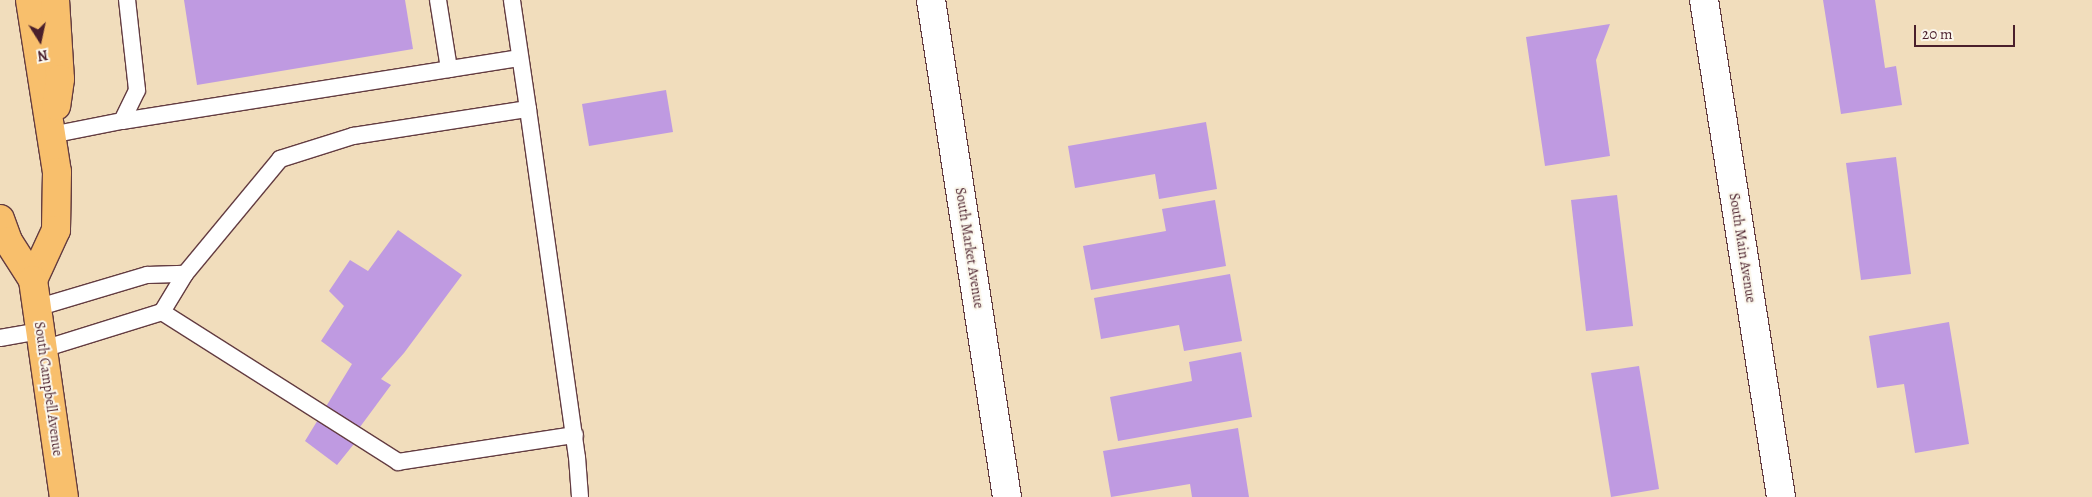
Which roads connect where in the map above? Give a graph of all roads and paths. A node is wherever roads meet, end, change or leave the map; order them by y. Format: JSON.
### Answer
{"nodes":[{"id":1,"x":30,"y":0,"type":"edge"},
{"id":2,"x":54,"y":0,"type":"edge"},
{"id":3,"x":127,"y":0,"type":"edge"},
{"id":4,"x":438,"y":0,"type":"edge"},
{"id":5,"x":512,"y":0,"type":"edge"},
{"id":6,"x":931,"y":0,"type":"edge"},
{"id":7,"x":1704,"y":0,"type":"edge"},
{"id":8,"x":520,"y":58,"type":"junction"},
{"id":9,"x":449,"y":69,"type":"junction"},
{"id":10,"x":528,"y":109,"type":"junction"},
{"id":11,"x":122,"y":121,"type":"junction"},
{"id":12,"x":51,"y":135,"type":"junction"},
{"id":13,"x":0,"y":219,"type":"edge"},
{"id":14,"x":185,"y":274,"type":"junction"},
{"id":15,"x":33,"y":280,"type":"junction"},
{"id":16,"x":162,"y":312,"type":"junction"},
{"id":17,"x":40,"y":329,"type":"junction"},
{"id":18,"x":0,"y":338,"type":"edge"},
{"id":19,"x":574,"y":436,"type":"junction"},
{"id":20,"x":64,"y":497,"type":"edge"},
{"id":21,"x":580,"y":497,"type":"edge"},
{"id":22,"x":1007,"y":497,"type":"edge"},
{"id":23,"x":1781,"y":497,"type":"edge"}],
"edges":[{"from":1,"to":12,"type":"main road"},
{"from":2,"to":12,"type":"main road"},
{"from":3,"to":11,"type":"lane"},
{"from":4,"to":9,"type":"lane"},
{"from":5,"to":8,"type":"lane"},
{"from":6,"to":22,"type":"street","name":"South Market Avenue"},
{"from":7,"to":23,"type":"street","name":"South Main Avenue"},
{"from":8,"to":9,"type":"lane"},
{"from":8,"to":10,"type":"lane"},
{"from":9,"to":11,"type":"lane"},
{"from":10,"to":14,"type":"lane"},
{"from":10,"to":19,"type":"lane"},
{"from":11,"to":12,"type":"lane"},
{"from":12,"to":15,"type":"main road"},
{"from":13,"to":15,"type":"main road","name":"South Campbell Avenue"},
{"from":14,"to":16,"type":"lane"},
{"from":14,"to":17,"type":"lane"},
{"from":15,"to":17,"type":"main road","name":"South Campbell Avenue"},
{"from":16,"to":17,"type":"lane"},
{"from":16,"to":19,"type":"lane"},
{"from":17,"to":18,"type":"lane"},
{"from":17,"to":20,"type":"main road","name":"South Campbell Avenue"},
{"from":19,"to":21,"type":"lane"}]}
